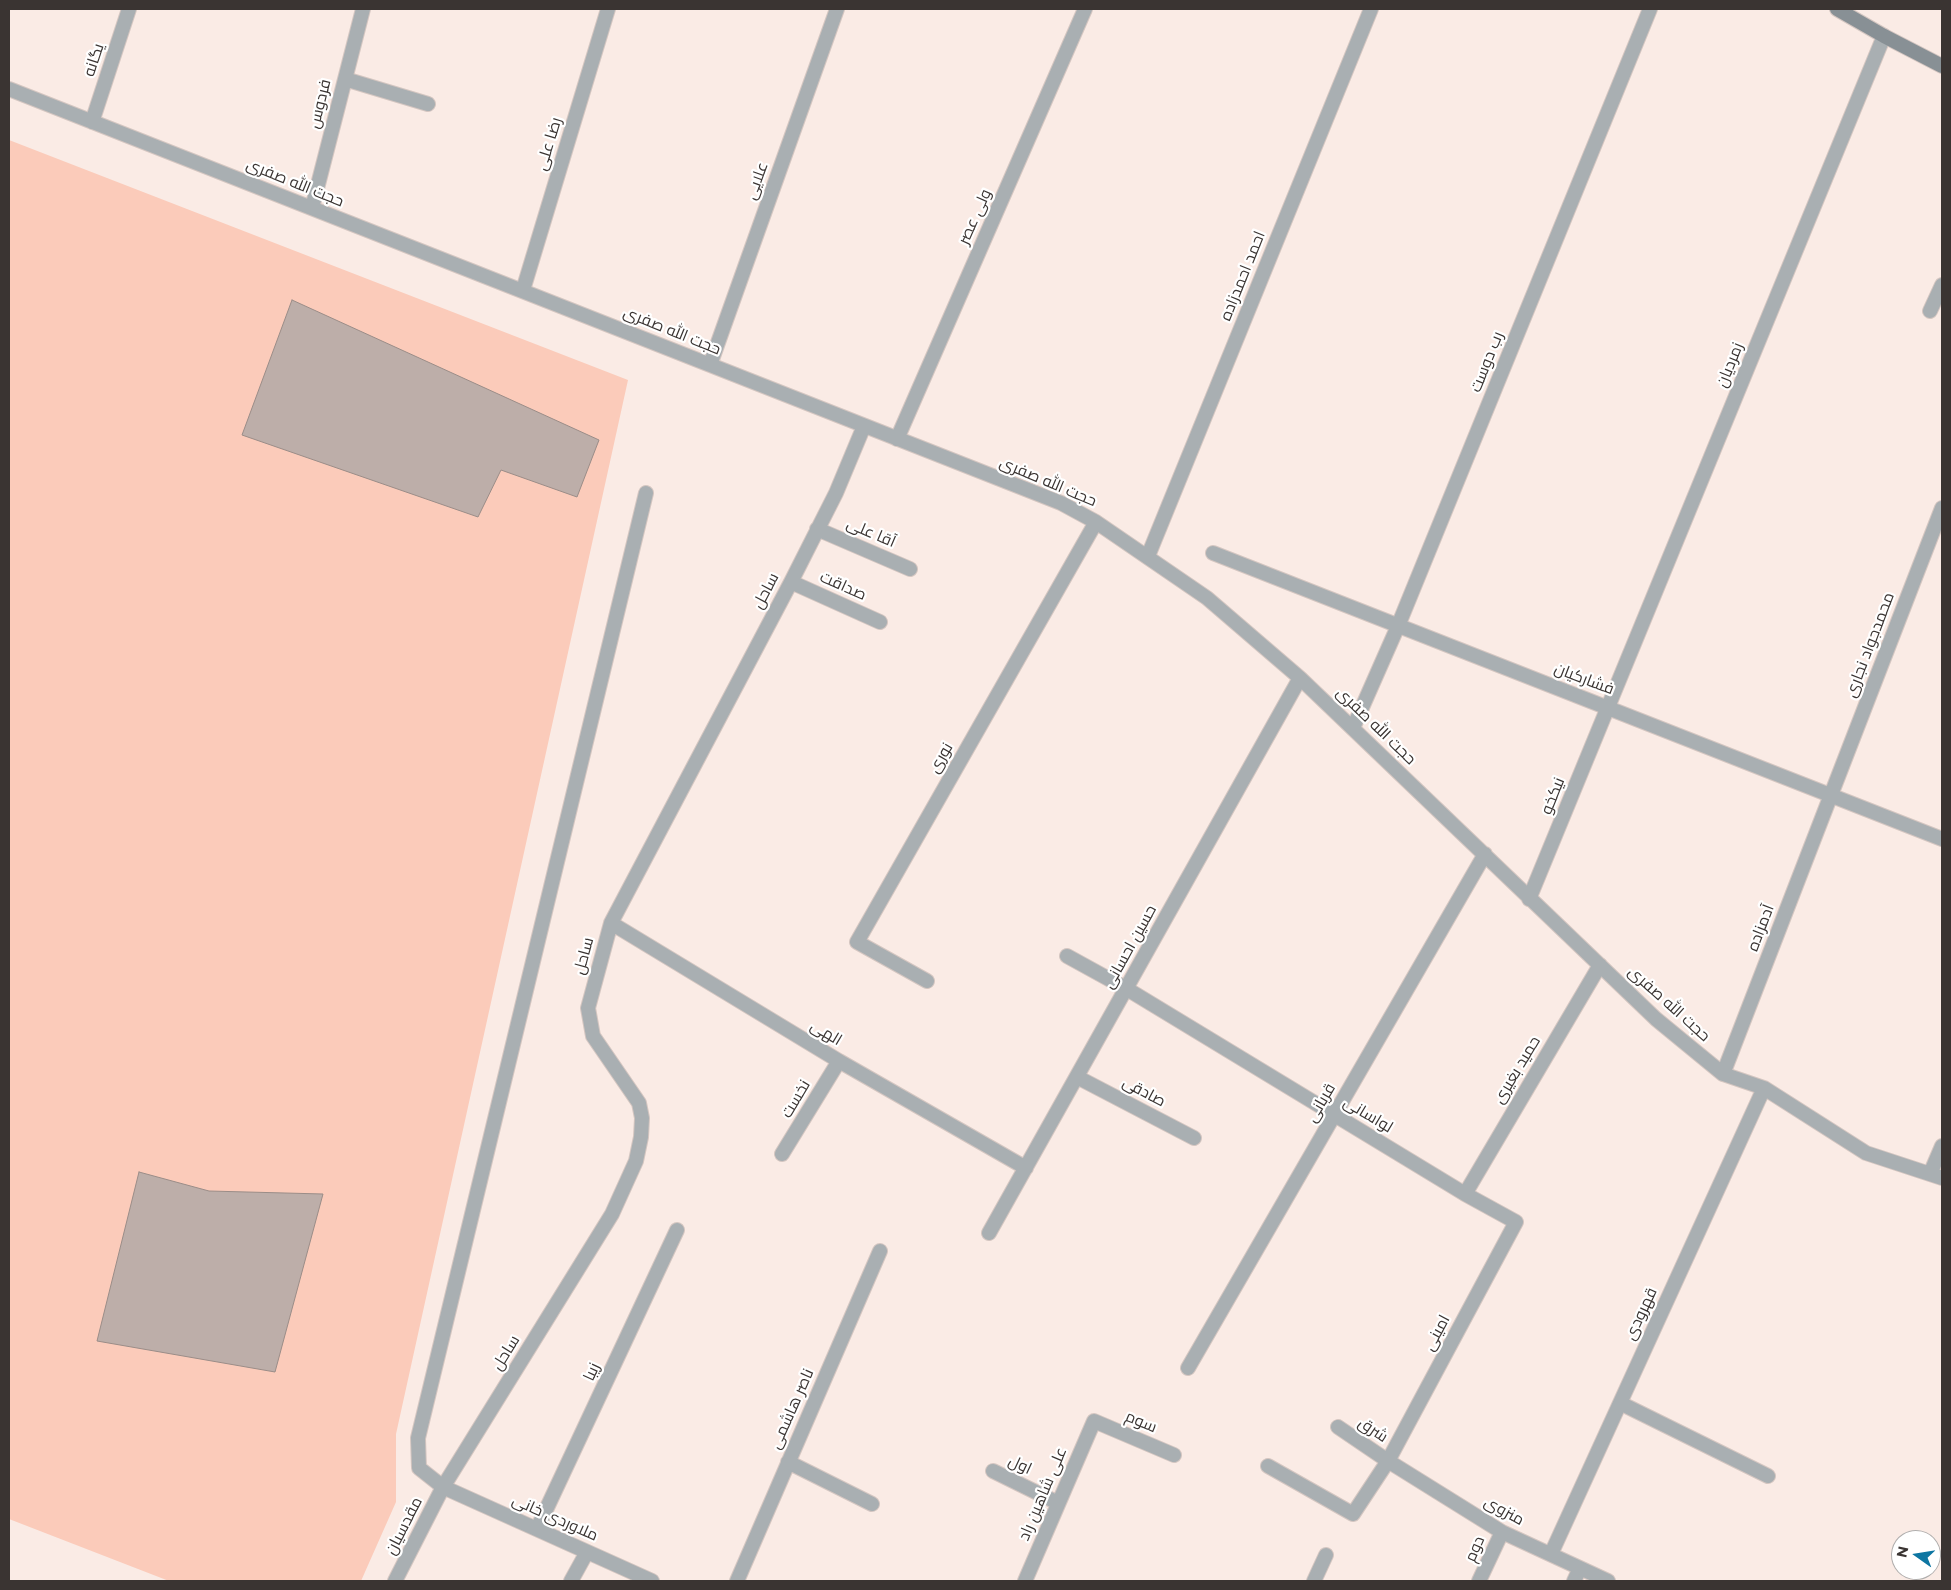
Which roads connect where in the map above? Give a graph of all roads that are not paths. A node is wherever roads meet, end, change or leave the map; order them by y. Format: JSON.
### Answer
{"nodes":[{"id":1,"x":129,"y":9,"type":"edge"},
{"id":2,"x":363,"y":9,"type":"edge"},
{"id":3,"x":608,"y":9,"type":"edge"},
{"id":4,"x":838,"y":9,"type":"edge"},
{"id":5,"x":1085,"y":9,"type":"edge"},
{"id":6,"x":1371,"y":9,"type":"edge"},
{"id":7,"x":1650,"y":9,"type":"edge"},
{"id":8,"x":1844,"y":10,"type":"edge"},
{"id":9,"x":1884,"y":36,"type":"junction"},
{"id":10,"x":1942,"y":66,"type":"edge"},
{"id":11,"x":345,"y":79,"type":"junction"},
{"id":12,"x":9,"y":89,"type":"edge"},
{"id":13,"x":428,"y":104,"type":"dead end"},
{"id":14,"x":92,"y":122,"type":"junction"},
{"id":15,"x":312,"y":208,"type":"junction"},
{"id":16,"x":1942,"y":284,"type":"edge"},
{"id":17,"x":523,"y":290,"type":"junction"},
{"id":18,"x":1930,"y":311,"type":"dead end"},
{"id":19,"x":710,"y":365,"type":"junction"},
{"id":20,"x":864,"y":426,"type":"junction"},
{"id":21,"x":897,"y":439,"type":"junction"},
{"id":22,"x":646,"y":493,"type":"dead end"},
{"id":23,"x":1942,"y":508,"type":"edge"},
{"id":24,"x":1096,"y":522,"type":"junction"},
{"id":25,"x":817,"y":529,"type":"junction"},
{"id":26,"x":1213,"y":553,"type":"dead end"},
{"id":27,"x":1148,"y":556,"type":"junction"},
{"id":28,"x":910,"y":569,"type":"dead end"},
{"id":29,"x":791,"y":582,"type":"junction"},
{"id":30,"x":880,"y":622,"type":"dead end"},
{"id":31,"x":1398,"y":626,"type":"junction"},
{"id":32,"x":1300,"y":678,"type":"junction"},
{"id":33,"x":1608,"y":707,"type":"junction"},
{"id":34,"x":1353,"y":728,"type":"junction"},
{"id":35,"x":1831,"y":796,"type":"junction"},
{"id":36,"x":1942,"y":839,"type":"edge"},
{"id":37,"x":1485,"y":854,"type":"junction"},
{"id":38,"x":1530,"y":899,"type":"junction"},
{"id":39,"x":611,"y":923,"type":"junction"},
{"id":40,"x":1067,"y":956,"type":"dead end"},
{"id":41,"x":1600,"y":965,"type":"junction"},
{"id":42,"x":927,"y":981,"type":"dead end"},
{"id":43,"x":1127,"y":989,"type":"junction"},
{"id":44,"x":839,"y":1061,"type":"junction"},
{"id":45,"x":1723,"y":1074,"type":"junction"},
{"id":46,"x":1077,"y":1076,"type":"junction"},
{"id":47,"x":1764,"y":1088,"type":"junction"},
{"id":48,"x":1334,"y":1115,"type":"junction"},
{"id":49,"x":1194,"y":1138,"type":"dead end"},
{"id":50,"x":1942,"y":1146,"type":"edge"},
{"id":51,"x":782,"y":1154,"type":"dead end"},
{"id":52,"x":1026,"y":1168,"type":"junction"},
{"id":53,"x":1936,"y":1176,"type":"edge"},
{"id":54,"x":1465,"y":1194,"type":"junction"},
{"id":55,"x":1516,"y":1222,"type":"joint"},
{"id":56,"x":677,"y":1230,"type":"dead end"},
{"id":57,"x":989,"y":1233,"type":"dead end"},
{"id":58,"x":880,"y":1251,"type":"dead end"},
{"id":59,"x":1188,"y":1368,"type":"dead end"},
{"id":60,"x":1620,"y":1403,"type":"junction"},
{"id":61,"x":1094,"y":1421,"type":"joint"},
{"id":62,"x":1338,"y":1427,"type":"dead end"},
{"id":63,"x":1174,"y":1454,"type":"dead end"},
{"id":64,"x":1388,"y":1461,"type":"junction"},
{"id":65,"x":788,"y":1462,"type":"junction"},
{"id":66,"x":1268,"y":1466,"type":"dead end"},
{"id":67,"x":993,"y":1472,"type":"dead end"},
{"id":68,"x":1768,"y":1476,"type":"dead end"},
{"id":69,"x":443,"y":1487,"type":"junction"},
{"id":70,"x":1058,"y":1503,"type":"junction"},
{"id":71,"x":872,"y":1504,"type":"dead end"},
{"id":72,"x":538,"y":1530,"type":"junction"},
{"id":73,"x":1502,"y":1532,"type":"junction"},
{"id":74,"x":587,"y":1552,"type":"junction"},
{"id":75,"x":1551,"y":1554,"type":"junction"},
{"id":76,"x":1326,"y":1555,"type":"dead end"},
{"id":77,"x":1580,"y":1568,"type":"junction"},
{"id":78,"x":396,"y":1581,"type":"edge"},
{"id":79,"x":571,"y":1581,"type":"edge"},
{"id":80,"x":652,"y":1581,"type":"edge"},
{"id":81,"x":736,"y":1581,"type":"edge"},
{"id":82,"x":1024,"y":1581,"type":"edge"},
{"id":83,"x":1314,"y":1581,"type":"edge"},
{"id":84,"x":1479,"y":1581,"type":"edge"},
{"id":85,"x":1574,"y":1581,"type":"edge"},
{"id":86,"x":1608,"y":1581,"type":"edge"}],
"edges":[{"from":1,"to":14,"type":"street","name":"یگانه"},
{"from":2,"to":11,"type":"street","name":"فردوس"},
{"from":3,"to":17,"type":"street","name":"رضا علی"},
{"from":4,"to":19,"type":"street","name":"علایی"},
{"from":5,"to":21,"type":"street","name":"ولی عصر"},
{"from":6,"to":27,"type":"street","name":"احمد احمدزاده"},
{"from":7,"to":31,"type":"street","name":"رب دوست"},
{"from":8,"to":9,"type":"main road"},
{"from":9,"to":10,"type":"main road"},
{"from":9,"to":33,"type":"street","name":"زمردیان"},
{"from":11,"to":13,"type":"street"},
{"from":11,"to":15,"type":"street","name":"فردوس"},
{"from":12,"to":14,"type":"street","name":"حجت الله صفری"},
{"from":14,"to":15,"type":"street","name":"حجت الله صفری"},
{"from":15,"to":17,"type":"street","name":"حجت الله صفری"},
{"from":16,"to":18,"type":"street"},
{"from":17,"to":19,"type":"street","name":"حجت الله صفری"},
{"from":19,"to":20,"type":"street","name":"حجت الله صفری"},
{"from":20,"to":21,"type":"street","name":"حجت الله صفری"},
{"from":20,"to":25,"type":"street","name":"ساحل"},
{"from":21,"to":24,"type":"street","name":"حجت الله صفری"},
{"from":22,"to":69,"type":"street","name":"ملاوردی خانی"},
{"from":23,"to":35,"type":"street","name":"محمدجواد نجاری"},
{"from":24,"to":27,"type":"street","name":"حجت الله صفری"},
{"from":24,"to":42,"type":"street","name":"نوری"},
{"from":25,"to":28,"type":"street","name":"آقا علی"},
{"from":25,"to":29,"type":"street","name":"ساحل"},
{"from":26,"to":31,"type":"street","name":"فشارکیان"},
{"from":27,"to":32,"type":"street","name":"حجت الله صفری"},
{"from":29,"to":30,"type":"street","name":"صداقت"},
{"from":29,"to":39,"type":"street","name":"ساحل"},
{"from":31,"to":33,"type":"street","name":"فشارکیان"},
{"from":31,"to":34,"type":"street","name":"رب دوست"},
{"from":32,"to":34,"type":"street","name":"حجت الله صفری"},
{"from":32,"to":43,"type":"street","name":"حسین احسانی"},
{"from":33,"to":35,"type":"street","name":"فشارکیان"},
{"from":33,"to":38,"type":"street","name":"نیکخو"},
{"from":34,"to":37,"type":"street","name":"حجت الله صفری"},
{"from":35,"to":36,"type":"street","name":"فشارکیان"},
{"from":35,"to":45,"type":"street","name":"آدمزاده"},
{"from":37,"to":38,"type":"street","name":"حجت الله صفری"},
{"from":37,"to":48,"type":"street","name":"قربانی"},
{"from":38,"to":41,"type":"street","name":"حجت الله صفری"},
{"from":39,"to":44,"type":"street","name":"الهی"},
{"from":39,"to":69,"type":"street","name":"ساحل"},
{"from":40,"to":43,"type":"street"},
{"from":41,"to":45,"type":"street","name":"حجت الله صفری"},
{"from":41,"to":54,"type":"street","name":"حمید بغیری"},
{"from":43,"to":46,"type":"street","name":"حسین احسانی"},
{"from":43,"to":48,"type":"street","name":"لواسانی"},
{"from":44,"to":51,"type":"street","name":"نخست"},
{"from":44,"to":52,"type":"street","name":"الهی"},
{"from":45,"to":47,"type":"street","name":"حجت الله صفری"},
{"from":46,"to":49,"type":"street","name":"صادقی"},
{"from":46,"to":52,"type":"street","name":"حسین احسانی"},
{"from":47,"to":53,"type":"street","name":"حجت الله صفری"},
{"from":47,"to":60,"type":"street","name":"قهرودی"},
{"from":48,"to":54,"type":"street","name":"لواسانی"},
{"from":48,"to":59,"type":"street","name":"قربانی"},
{"from":50,"to":53,"type":"street"},
{"from":52,"to":57,"type":"street","name":"حسین احسانی"},
{"from":54,"to":55,"type":"street","name":"لواسانی"},
{"from":55,"to":64,"type":"street","name":"امینی"},
{"from":56,"to":72,"type":"street","name":"زیبا"},
{"from":58,"to":65,"type":"street","name":"ناصر هاشمی"},
{"from":60,"to":68,"type":"street"},
{"from":60,"to":75,"type":"street","name":"قهرودی"},
{"from":61,"to":63,"type":"street","name":"سوم"},
{"from":61,"to":70,"type":"street","name":"علی شاهین راد"},
{"from":62,"to":64,"type":"street","name":"شرق"},
{"from":64,"to":66,"type":"street","name":"امینی"},
{"from":64,"to":73,"type":"street","name":"منزوی"},
{"from":65,"to":71,"type":"street"},
{"from":65,"to":81,"type":"street","name":"ناصر هاشمی"},
{"from":67,"to":70,"type":"street","name":"اول"},
{"from":69,"to":72,"type":"street","name":"ملاوردی خانی"},
{"from":69,"to":78,"type":"street","name":"مقدسیان"},
{"from":70,"to":82,"type":"street","name":"علی شاهین راد"},
{"from":72,"to":74,"type":"street","name":"ملاوردی خانی"},
{"from":73,"to":75,"type":"street","name":"منزوی"},
{"from":73,"to":84,"type":"street","name":"دوم"},
{"from":74,"to":79,"type":"street"},
{"from":74,"to":80,"type":"street","name":"ملاوردی خانی"},
{"from":75,"to":77,"type":"street","name":"منزوی"},
{"from":76,"to":83,"type":"street"},
{"from":77,"to":85,"type":"street"},
{"from":77,"to":86,"type":"street","name":"منزوی"}]}
